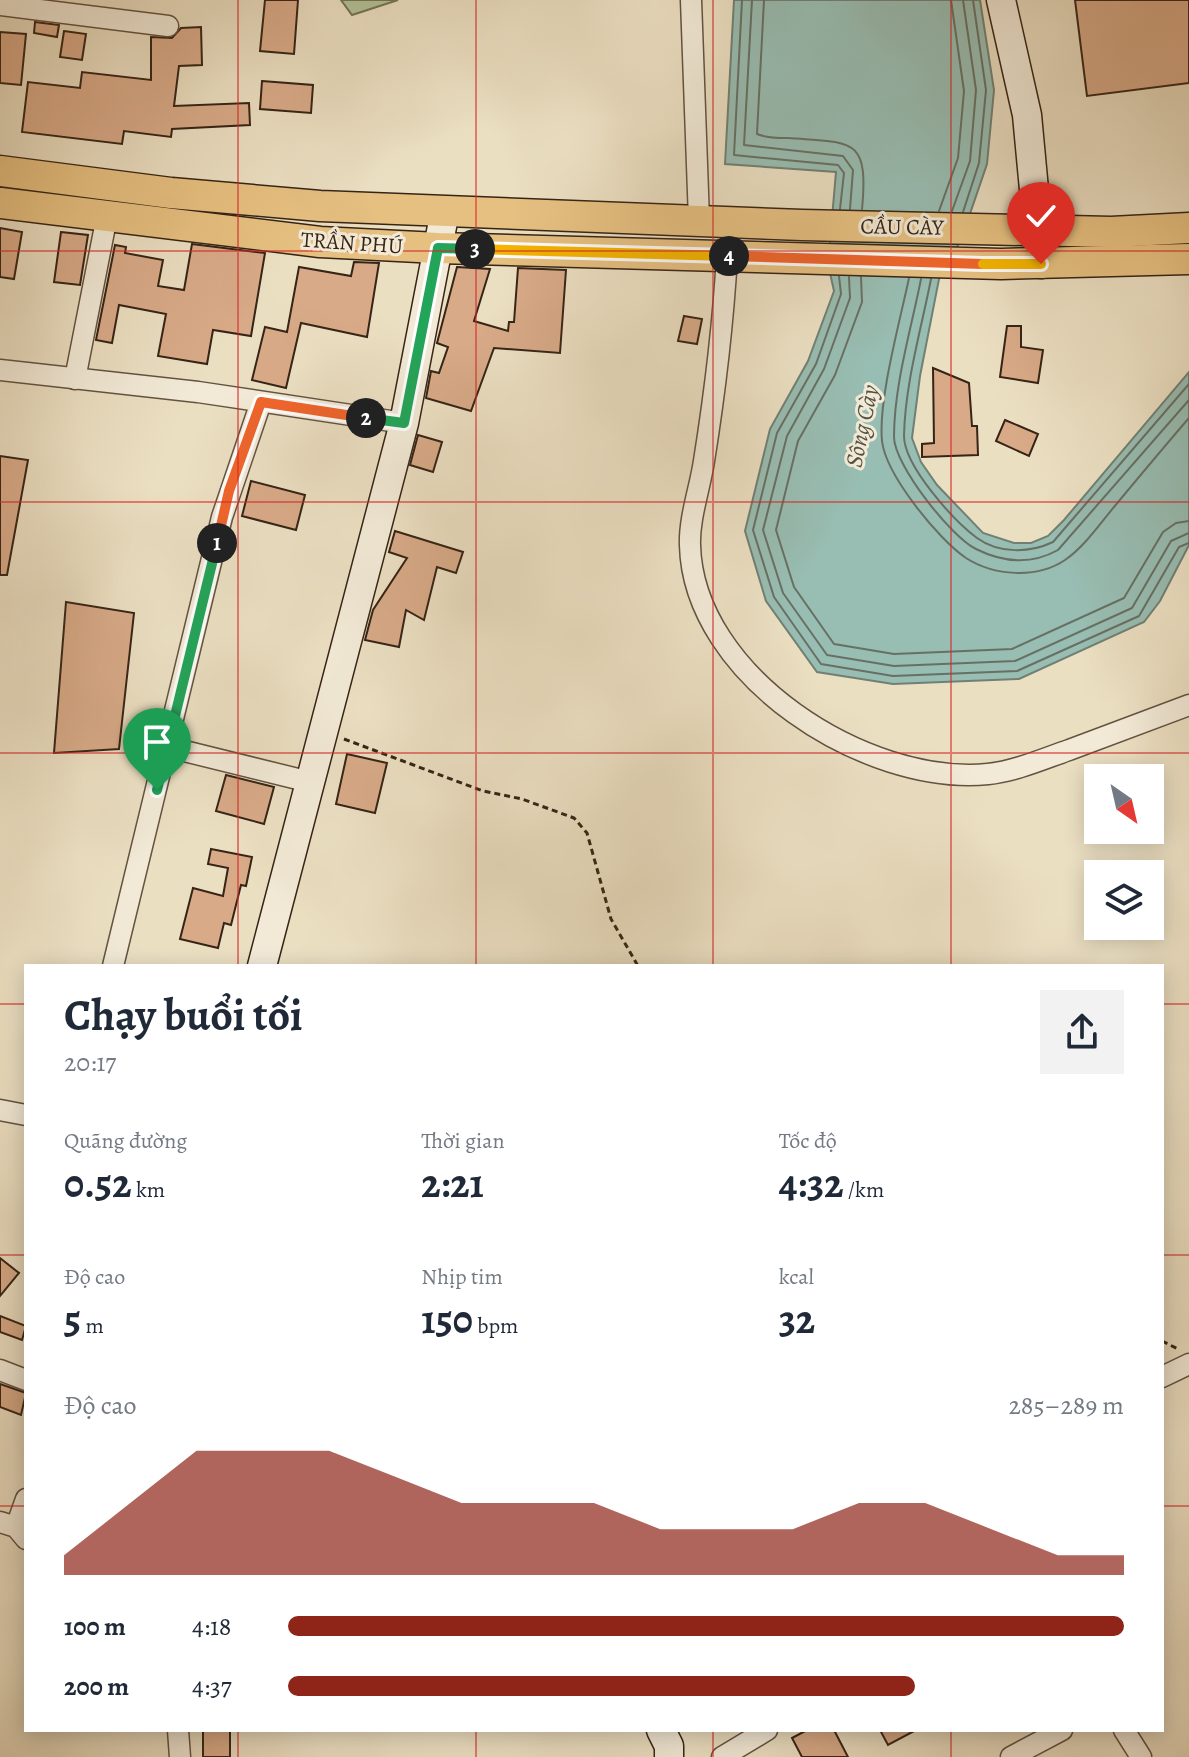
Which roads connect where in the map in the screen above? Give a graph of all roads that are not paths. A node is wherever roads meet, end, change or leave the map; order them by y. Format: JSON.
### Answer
{"nodes":[{"id":1,"x":691,"y":0,"type":"edge"},
{"id":2,"x":1001,"y":0,"type":"edge"},
{"id":3,"x":0,"y":5,"type":"edge"},
{"id":4,"x":168,"y":26,"type":"dead end"},
{"id":5,"x":0,"y":171,"type":"edge"},
{"id":6,"x":0,"y":203,"type":"edge"},
{"id":7,"x":445,"y":211,"type":"junction"},
{"id":8,"x":107,"y":216,"type":"junction"},
{"id":9,"x":699,"y":220,"type":"junction"},
{"id":10,"x":802,"y":225,"type":"joint"},
{"id":11,"x":1189,"y":228,"type":"edge"},
{"id":12,"x":1040,"y":229,"type":"junction"},
{"id":13,"x":438,"y":248,"type":"junction"},
{"id":14,"x":727,"y":256,"type":"junction"},
{"id":15,"x":1189,"y":259,"type":"edge"},
{"id":16,"x":802,"y":261,"type":"joint"},
{"id":17,"x":1041,"y":264,"type":"junction"},
{"id":18,"x":0,"y":370,"type":"edge"},
{"id":19,"x":75,"y":379,"type":"junction"},
{"id":20,"x":261,"y":402,"type":"junction"},
{"id":21,"x":404,"y":423,"type":"junction"},
{"id":22,"x":1189,"y":705,"type":"edge"},
{"id":23,"x":168,"y":747,"type":"junction"},
{"id":24,"x":310,"y":782,"type":"junction"},
{"id":25,"x":114,"y":964,"type":"edge"},
{"id":26,"x":263,"y":964,"type":"edge"},
{"id":27,"x":0,"y":1110,"type":"edge"},
{"id":28,"x":24,"y":1115,"type":"edge"},
{"id":29,"x":1189,"y":1364,"type":"edge"},
{"id":30,"x":0,"y":1370,"type":"edge"},
{"id":31,"x":1164,"y":1376,"type":"edge"},
{"id":32,"x":24,"y":1379,"type":"edge"},
{"id":33,"x":24,"y":1504,"type":"edge"},
{"id":34,"x":14,"y":1529,"type":"edge"},
{"id":35,"x":178,"y":1732,"type":"edge"},
{"id":36,"x":764,"y":1732,"type":"edge"},
{"id":37,"x":1058,"y":1732,"type":"edge"},
{"id":38,"x":1125,"y":1732,"type":"edge"},
{"id":39,"x":180,"y":1757,"type":"edge"},
{"id":40,"x":722,"y":1757,"type":"edge"},
{"id":41,"x":1011,"y":1757,"type":"edge"},
{"id":42,"x":1141,"y":1757,"type":"edge"}],
"edges":[{"from":1,"to":9,"type":"street"},
{"from":2,"to":12,"type":"street"},
{"from":3,"to":4,"type":"street"},
{"from":5,"to":7,"type":"main road","name":"TRẦN PHÚ"},
{"from":6,"to":8,"type":"main road","name":"TRẦN PHÚ"},
{"from":7,"to":9,"type":"main road","name":"TRẦN PHÚ"},
{"from":7,"to":13,"type":"street"},
{"from":8,"to":13,"type":"main road","name":"TRẦN PHÚ"},
{"from":8,"to":19,"type":"street"},
{"from":9,"to":10,"type":"main road","name":"TRẦN PHÚ"},
{"from":10,"to":12,"type":"main road","name":"CẦU CÀY"},
{"from":11,"to":12,"type":"main road","name":"CẦU CÀY"},
{"from":12,"to":17,"type":"street"},
{"from":13,"to":14,"type":"main road","name":"TRẦN PHÚ"},
{"from":13,"to":21,"type":"street"},
{"from":14,"to":16,"type":"main road","name":"TRẦN PHÚ"},
{"from":14,"to":22,"type":"street"},
{"from":15,"to":17,"type":"main road","name":"CẦU CÀY"},
{"from":16,"to":17,"type":"main road","name":"CẦU CÀY"},
{"from":18,"to":19,"type":"street"},
{"from":19,"to":20,"type":"street"},
{"from":20,"to":21,"type":"street"},
{"from":20,"to":23,"type":"street"},
{"from":21,"to":24,"type":"street"},
{"from":23,"to":24,"type":"street"},
{"from":23,"to":25,"type":"street"},
{"from":24,"to":26,"type":"street"},
{"from":27,"to":28,"type":"street"},
{"from":29,"to":31,"type":"street"},
{"from":30,"to":32,"type":"street"},
{"from":33,"to":34,"type":"street"},
{"from":35,"to":39,"type":"street"},
{"from":36,"to":40,"type":"street"},
{"from":37,"to":41,"type":"street"},
{"from":38,"to":42,"type":"street"}]}
